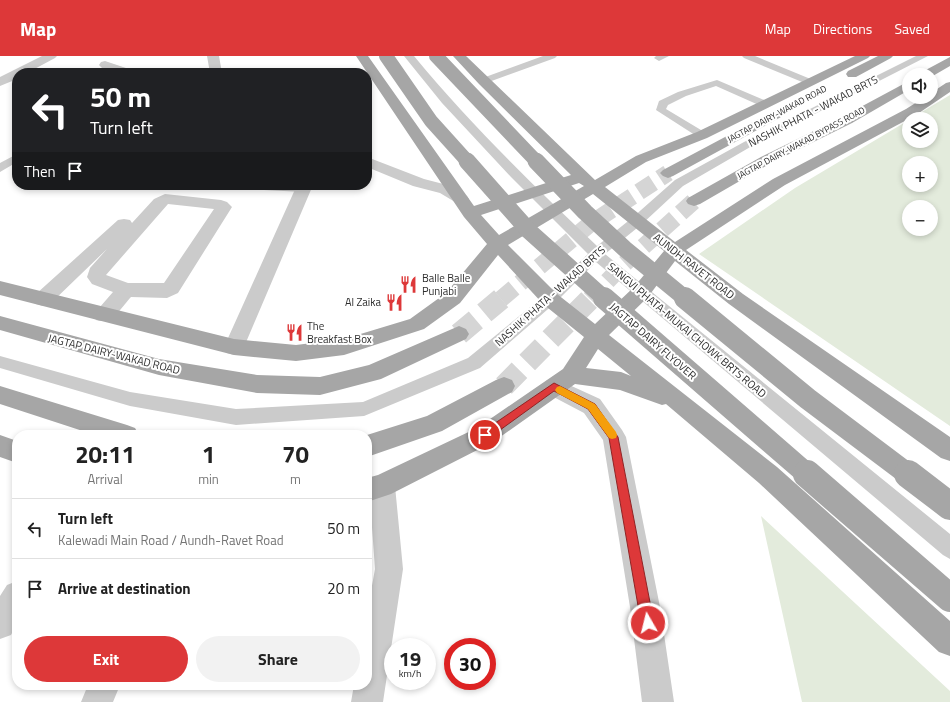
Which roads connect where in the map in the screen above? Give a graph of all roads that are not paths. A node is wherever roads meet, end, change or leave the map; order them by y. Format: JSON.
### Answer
{"nodes":[{"id":1,"x":51,"y":56,"type":"edge"},
{"id":2,"x":213,"y":56,"type":"edge"},
{"id":3,"x":362,"y":56,"type":"edge"},
{"id":4,"x":386,"y":56,"type":"edge"},
{"id":5,"x":409,"y":56,"type":"edge"},
{"id":6,"x":436,"y":56,"type":"edge"},
{"id":7,"x":459,"y":56,"type":"edge"},
{"id":8,"x":552,"y":56,"type":"edge"},
{"id":9,"x":747,"y":56,"type":"edge"},
{"id":10,"x":864,"y":56,"type":"edge"},
{"id":11,"x":887,"y":56,"type":"edge"},
{"id":12,"x":923,"y":56,"type":"edge"},
{"id":13,"x":950,"y":61,"type":"edge"},
{"id":14,"x":105,"y":65,"type":"dead end"},
{"id":15,"x":28,"y":68,"type":"edge"},
{"id":16,"x":114,"y":68,"type":"edge"},
{"id":17,"x":215,"y":68,"type":"edge"},
{"id":18,"x":370,"y":68,"type":"edge"},
{"id":19,"x":938,"y":68,"type":"edge"},
{"id":20,"x":372,"y":70,"type":"edge"},
{"id":21,"x":12,"y":76,"type":"edge"},
{"id":22,"x":1,"y":81,"type":"edge"},
{"id":23,"x":483,"y":81,"type":"junction"},
{"id":24,"x":810,"y":82,"type":"junction"},
{"id":25,"x":950,"y":86,"type":"edge"},
{"id":26,"x":902,"y":88,"type":"edge"},
{"id":27,"x":765,"y":104,"type":"junction"},
{"id":28,"x":702,"y":135,"type":"junction"},
{"id":29,"x":12,"y":160,"type":"edge"},
{"id":30,"x":372,"y":164,"type":"edge"},
{"id":31,"x":0,"y":168,"type":"edge"},
{"id":32,"x":668,"y":173,"type":"tunnel mouth"},
{"id":33,"x":589,"y":182,"type":"junction"},
{"id":34,"x":303,"y":190,"type":"edge"},
{"id":35,"x":533,"y":193,"type":"junction"},
{"id":36,"x":154,"y":195,"type":"dead end"},
{"id":37,"x":694,"y":202,"type":"tunnel mouth"},
{"id":38,"x":466,"y":206,"type":"junction"},
{"id":39,"x":553,"y":212,"type":"junction"},
{"id":40,"x":637,"y":221,"type":"junction"},
{"id":41,"x":497,"y":244,"type":"junction"},
{"id":42,"x":674,"y":250,"type":"junction"},
{"id":43,"x":596,"y":254,"type":"junction"},
{"id":44,"x":0,"y":288,"type":"edge"},
{"id":45,"x":126,"y":290,"type":"junction"},
{"id":46,"x":641,"y":292,"type":"junction"},
{"id":47,"x":43,"y":299,"type":"junction"},
{"id":48,"x":550,"y":299,"type":"junction"},
{"id":49,"x":103,"y":315,"type":"junction"},
{"id":50,"x":0,"y":323,"type":"edge"},
{"id":51,"x":459,"y":334,"type":"tunnel mouth"},
{"id":52,"x":595,"y":336,"type":"junction"},
{"id":53,"x":234,"y":347,"type":"junction"},
{"id":54,"x":0,"y":362,"type":"edge"},
{"id":55,"x":562,"y":381,"type":"junction"},
{"id":56,"x":504,"y":386,"type":"tunnel mouth"},
{"id":57,"x":0,"y":395,"type":"edge"},
{"id":58,"x":680,"y":402,"type":"junction"},
{"id":59,"x":111,"y":430,"type":"edge"},
{"id":60,"x":372,"y":444,"type":"edge"},
{"id":61,"x":0,"y":446,"type":"edge"},
{"id":62,"x":12,"y":450,"type":"edge"},
{"id":63,"x":950,"y":450,"type":"edge"},
{"id":64,"x":374,"y":488,"type":"edge"},
{"id":65,"x":950,"y":506,"type":"edge"},
{"id":66,"x":950,"y":548,"type":"edge"},
{"id":67,"x":950,"y":598,"type":"edge"},
{"id":68,"x":12,"y":603,"type":"edge"},
{"id":69,"x":0,"y":624,"type":"edge"},
{"id":70,"x":950,"y":641,"type":"edge"},
{"id":71,"x":372,"y":672,"type":"edge"},
{"id":72,"x":102,"y":690,"type":"edge"},
{"id":73,"x":369,"y":690,"type":"edge"},
{"id":74,"x":97,"y":702,"type":"edge"},
{"id":75,"x":367,"y":702,"type":"edge"},
{"id":76,"x":658,"y":702,"type":"edge"}],
"edges":[{"from":1,"to":15,"type":"street"},
{"from":2,"to":17,"type":"street"},
{"from":3,"to":18,"type":"main road"},
{"from":4,"to":67,"type":"main road","name":"JAGTAP DAIRY FLYOVER","bridge":true},
{"from":5,"to":35,"type":"lane","name":"SANGVI PHATA-MUKAI CHOWK BRTS ROAD"},
{"from":6,"to":65,"type":"main road","bridge":true},
{"from":7,"to":23,"type":"main road","name":"AUNDH RAVET ROAD"},
{"from":8,"to":23,"type":"lane"},
{"from":9,"to":24,"type":"lane"},
{"from":10,"to":24,"type":"main road","name":"JAGTAP DAIRY-WAKAD ROAD"},
{"from":11,"to":32,"type":"main road","name":"JAGTAP DAIRY-WAKAD ROAD"},
{"from":12,"to":40,"type":"lane","name":"NASHIK PHATA - WAKAD BRTS"},
{"from":13,"to":19,"type":"main road"},
{"from":14,"to":16,"type":"street"},
{"from":20,"to":38,"type":"main road"},
{"from":21,"to":22,"type":"street"},
{"from":23,"to":33,"type":"main road","name":"AUNDH RAVET ROAD"},
{"from":24,"to":27,"type":"main road","name":"JAGTAP DAIRY-WAKAD ROAD"},
{"from":25,"to":42,"type":"main road"},
{"from":26,"to":37,"type":"main road","name":"JAGTAP DAIRY-WAKAD BYPASS ROAD"},
{"from":27,"to":28,"type":"main road","name":"JAGTAP DAIRY-WAKAD ROAD"},
{"from":27,"to":28,"type":"lane"},
{"from":28,"to":33,"type":"main road","name":"JAGTAP DAIRY-WAKAD ROAD"},
{"from":29,"to":31,"type":"lane"},
{"from":30,"to":38,"type":"street"},
{"from":33,"to":35,"type":"main road"},
{"from":33,"to":39,"type":"main road"},
{"from":33,"to":40,"type":"main road","name":"AUNDH RAVET ROAD"},
{"from":34,"to":53,"type":"street"},
{"from":35,"to":38,"type":"main road"},
{"from":35,"to":39,"type":"lane","name":"SANGVI PHATA-MUKAI CHOWK BRTS ROAD"},
{"from":36,"to":47,"type":"street"},
{"from":38,"to":41,"type":"main road"},
{"from":39,"to":41,"type":"main road"},
{"from":39,"to":43,"type":"lane","name":"SANGVI PHATA-MUKAI CHOWK BRTS ROAD"},
{"from":40,"to":42,"type":"main road","name":"AUNDH RAVET ROAD"},
{"from":40,"to":43,"type":"lane","name":"NASHIK PHATA - WAKAD BRTS"},
{"from":41,"to":48,"type":"main road"},
{"from":41,"to":53,"type":"main road"},
{"from":42,"to":46,"type":"main road"},
{"from":42,"to":63,"type":"main road","name":"AUNDH RAVET ROAD"},
{"from":43,"to":46,"type":"lane","name":"SANGVI PHATA-MUKAI CHOWK BRTS ROAD"},
{"from":43,"to":48,"type":"lane","name":"NASHIK PHATA - WAKAD BRTS"},
{"from":44,"to":47,"type":"main road"},
{"from":45,"to":45,"type":"street"},
{"from":45,"to":49,"type":"street"},
{"from":46,"to":52,"type":"main road"},
{"from":46,"to":66,"type":"lane","name":"SANGVI PHATA-MUKAI CHOWK BRTS ROAD"},
{"from":47,"to":49,"type":"main road"},
{"from":48,"to":52,"type":"main road"},
{"from":48,"to":54,"type":"lane","name":"NASHIK PHATA - WAKAD BRTS"},
{"from":49,"to":53,"type":"main road"},
{"from":50,"to":51,"type":"main road","name":"JAGTAP DAIRY-WAKAD ROAD"},
{"from":52,"to":55,"type":"main road"},
{"from":52,"to":58,"type":"main road"},
{"from":55,"to":58,"type":"main road"},
{"from":55,"to":64,"type":"main road"},
{"from":55,"to":76,"type":"street"},
{"from":56,"to":60,"type":"main road"},
{"from":57,"to":59,"type":"main road"},
{"from":58,"to":70,"type":"main road"},
{"from":61,"to":62,"type":"main road"},
{"from":64,"to":71,"type":"street"},
{"from":68,"to":69,"type":"street"},
{"from":72,"to":74,"type":"street"},
{"from":73,"to":75,"type":"street"}]}
